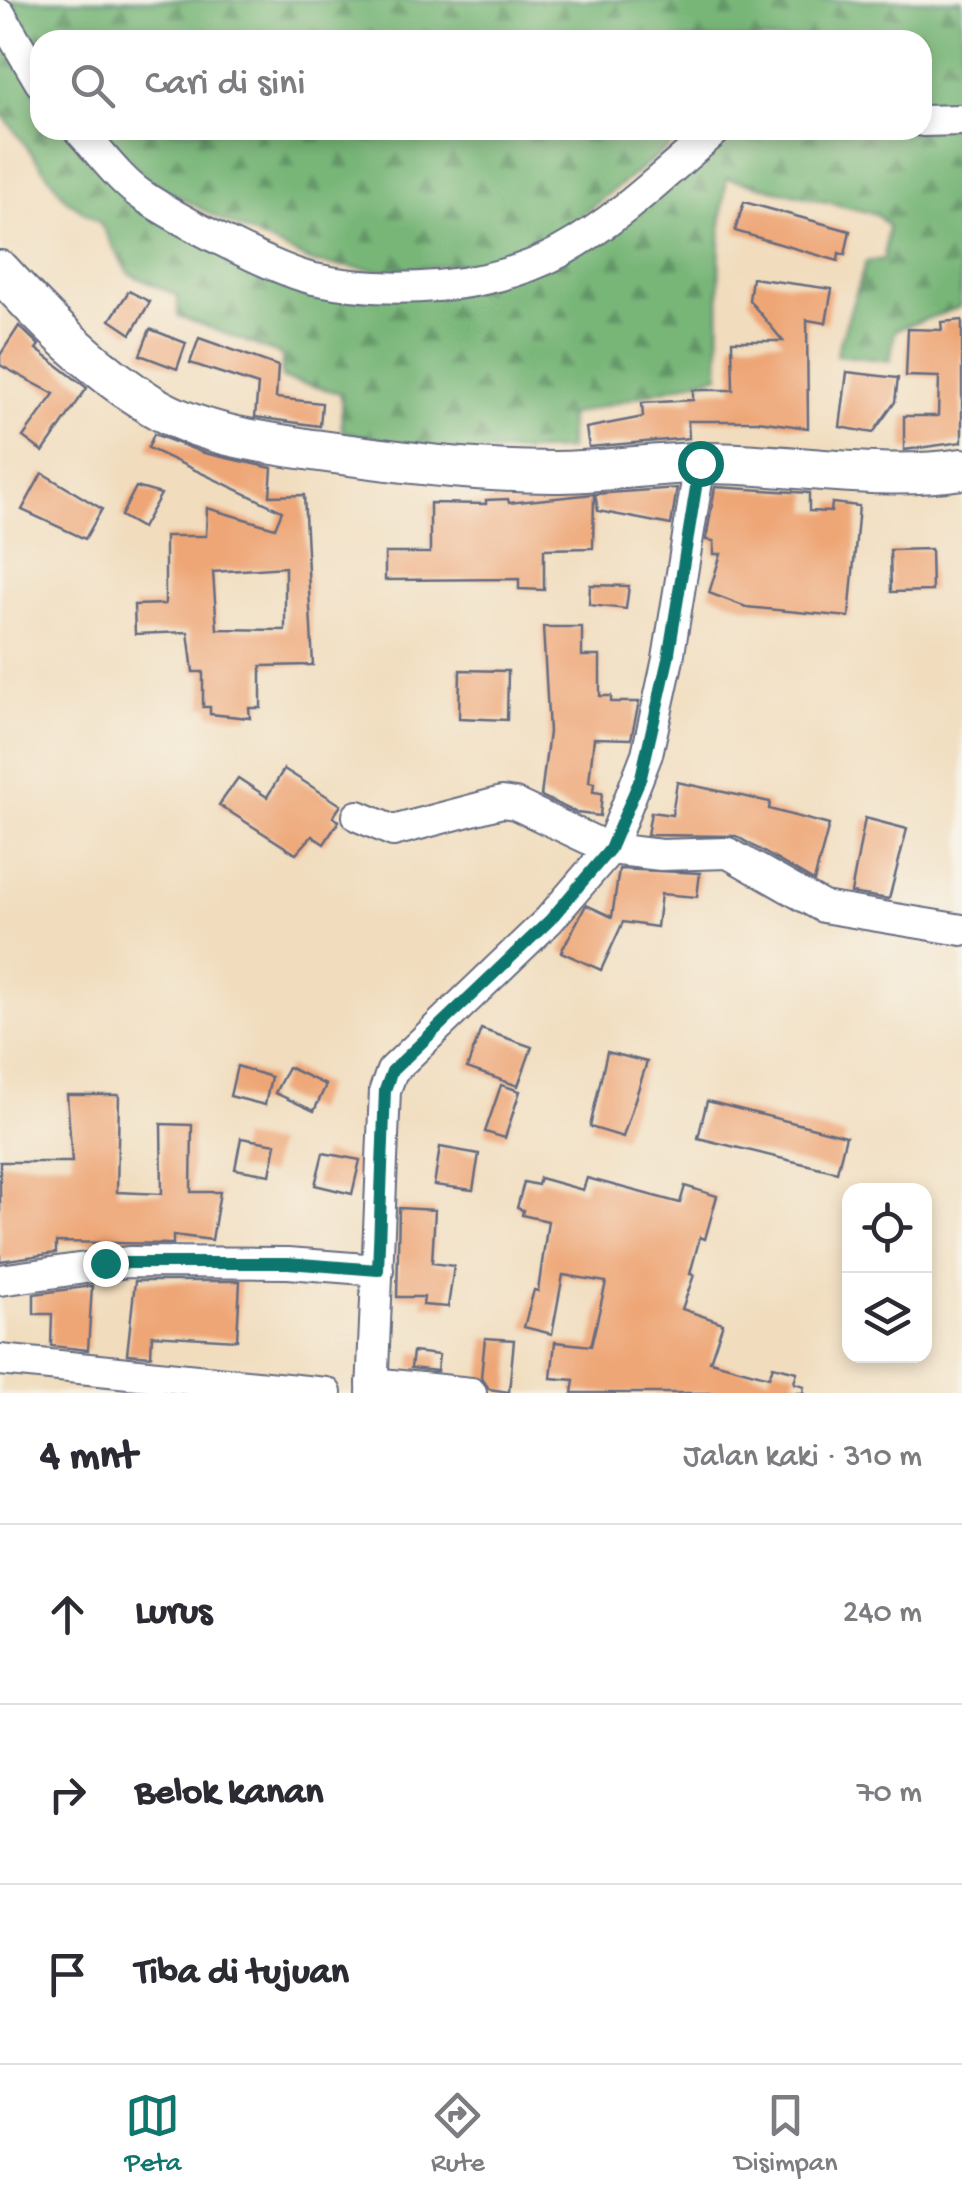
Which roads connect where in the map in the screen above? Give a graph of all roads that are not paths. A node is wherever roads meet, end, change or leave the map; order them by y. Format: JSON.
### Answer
{"nodes":[{"id":1,"x":0,"y":14,"type":"edge"},
{"id":2,"x":30,"y":65,"type":"edge"},
{"id":3,"x":962,"y":120,"type":"edge"},
{"id":4,"x":932,"y":122,"type":"edge"},
{"id":5,"x":89,"y":140,"type":"edge"},
{"id":6,"x":704,"y":140,"type":"edge"},
{"id":7,"x":0,"y":271,"type":"edge"},
{"id":8,"x":700,"y":463,"type":"junction"},
{"id":9,"x":962,"y":468,"type":"edge"},
{"id":10,"x":358,"y":816,"type":"dead end"},
{"id":11,"x":610,"y":849,"type":"junction"},
{"id":12,"x":962,"y":930,"type":"edge"},
{"id":13,"x":378,"y":1270,"type":"junction"},
{"id":14,"x":0,"y":1280,"type":"edge"},
{"id":15,"x":0,"y":1360,"type":"edge"},
{"id":16,"x":372,"y":1388,"type":"edge"},
{"id":17,"x":326,"y":1393,"type":"edge"},
{"id":18,"x":471,"y":1393,"type":"edge"}],
"edges":[{"from":1,"to":2,"type":"street"},
{"from":3,"to":4,"type":"street"},
{"from":5,"to":6,"type":"street"},
{"from":7,"to":8,"type":"street"},
{"from":8,"to":9,"type":"street"},
{"from":8,"to":11,"type":"street"},
{"from":10,"to":11,"type":"street"},
{"from":11,"to":12,"type":"street"},
{"from":11,"to":13,"type":"street"},
{"from":13,"to":14,"type":"street"},
{"from":13,"to":16,"type":"street"},
{"from":15,"to":17,"type":"street"},
{"from":16,"to":18,"type":"street"}]}
